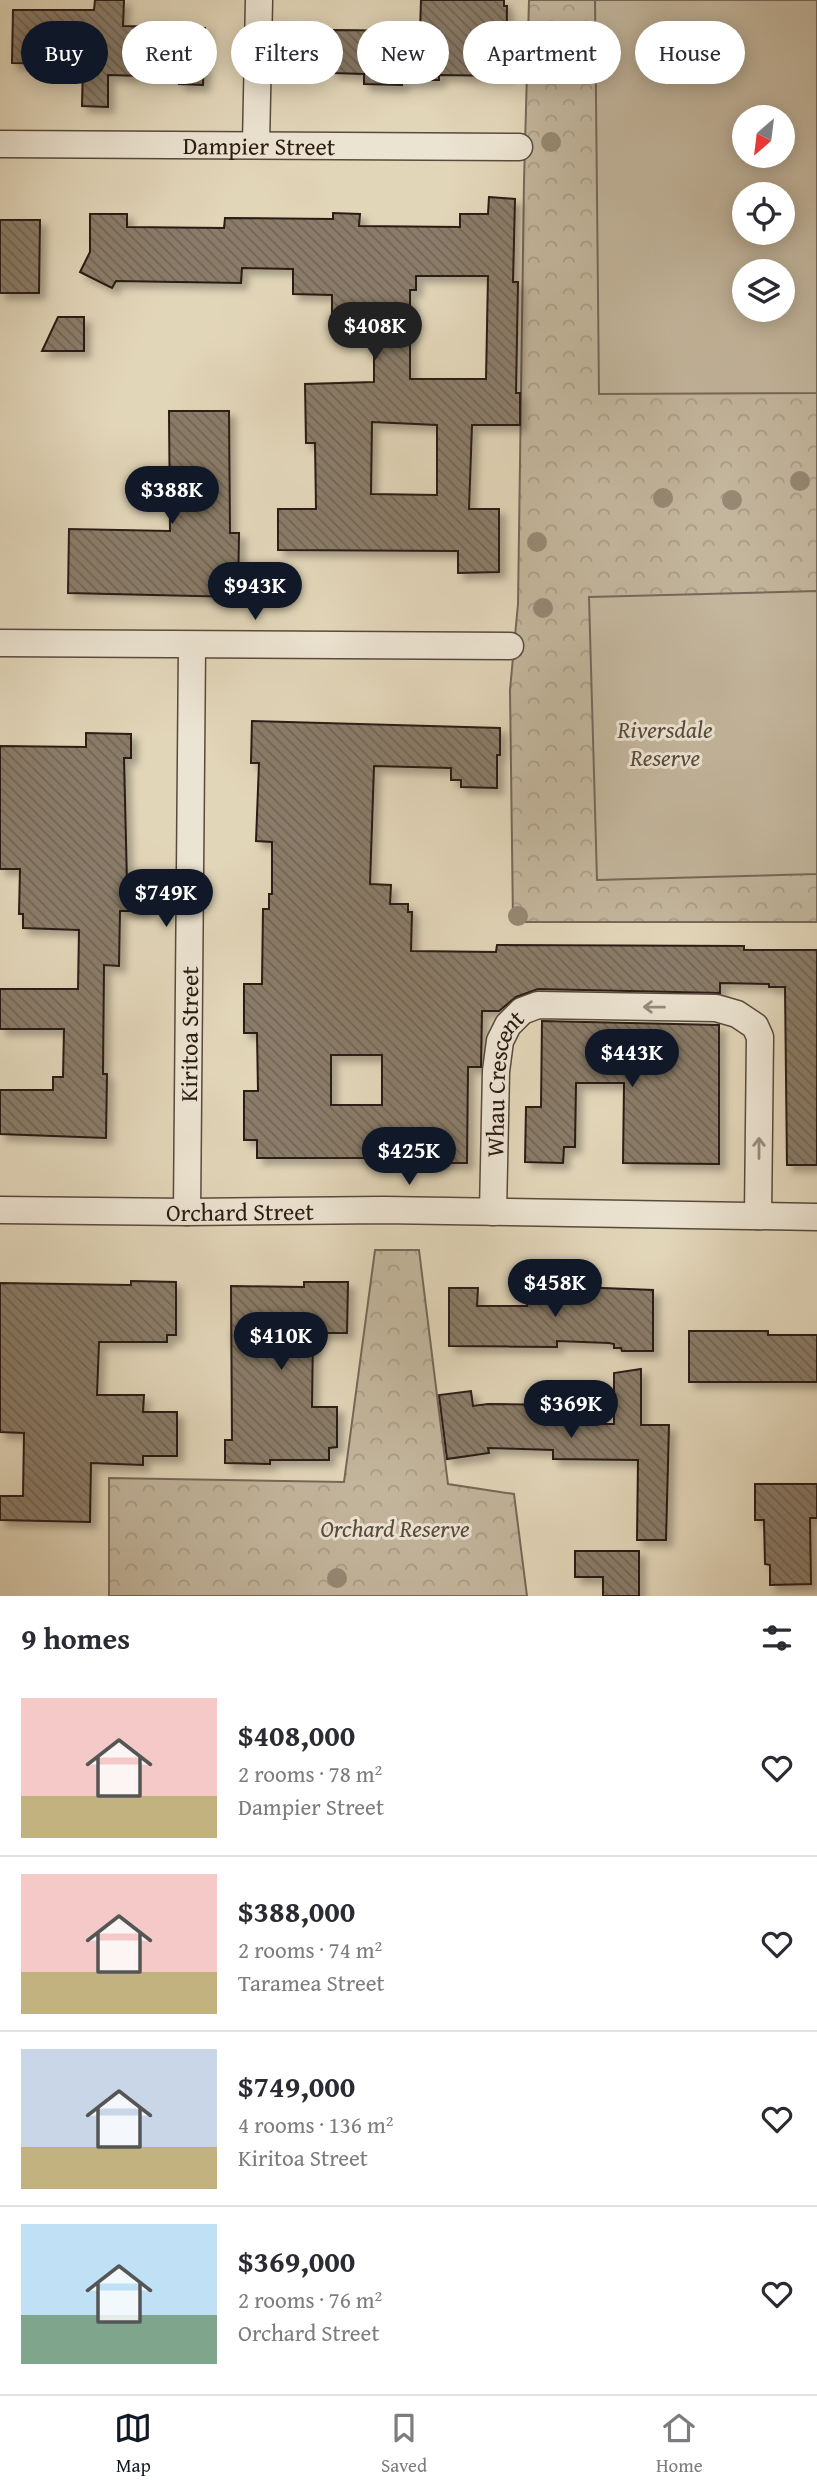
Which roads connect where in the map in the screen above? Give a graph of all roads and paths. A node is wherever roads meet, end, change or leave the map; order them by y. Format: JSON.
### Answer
{"nodes":[{"id":1,"x":259,"y":0,"type":"edge"},
{"id":2,"x":0,"y":144,"type":"edge"},
{"id":3,"x":256,"y":144,"type":"junction"},
{"id":4,"x":519,"y":147,"type":"dead end"},
{"id":5,"x":0,"y":643,"type":"edge"},
{"id":6,"x":192,"y":646,"type":"junction"},
{"id":7,"x":510,"y":646,"type":"dead end"},
{"id":8,"x":0,"y":1210,"type":"edge"},
{"id":9,"x":187,"y":1212,"type":"junction"},
{"id":10,"x":493,"y":1212,"type":"junction"},
{"id":11,"x":758,"y":1216,"type":"junction"},
{"id":12,"x":817,"y":1217,"type":"edge"}],
"edges":[{"from":1,"to":3,"type":"street"},
{"from":2,"to":3,"type":"street","name":"Dampier Street"},
{"from":3,"to":4,"type":"street","name":"Dampier Street"},
{"from":5,"to":6,"type":"street"},
{"from":6,"to":7,"type":"street"},
{"from":6,"to":9,"type":"street","name":"Kiritoa Street"},
{"from":8,"to":9,"type":"street","name":"Orchard Street"},
{"from":9,"to":10,"type":"street","name":"Orchard Street"},
{"from":10,"to":11,"type":"street","name":"Orchard Street"},
{"from":11,"to":10,"type":"street","name":"Whau Crescent","one_way":true},
{"from":11,"to":12,"type":"street","name":"Orchard Street"}]}
